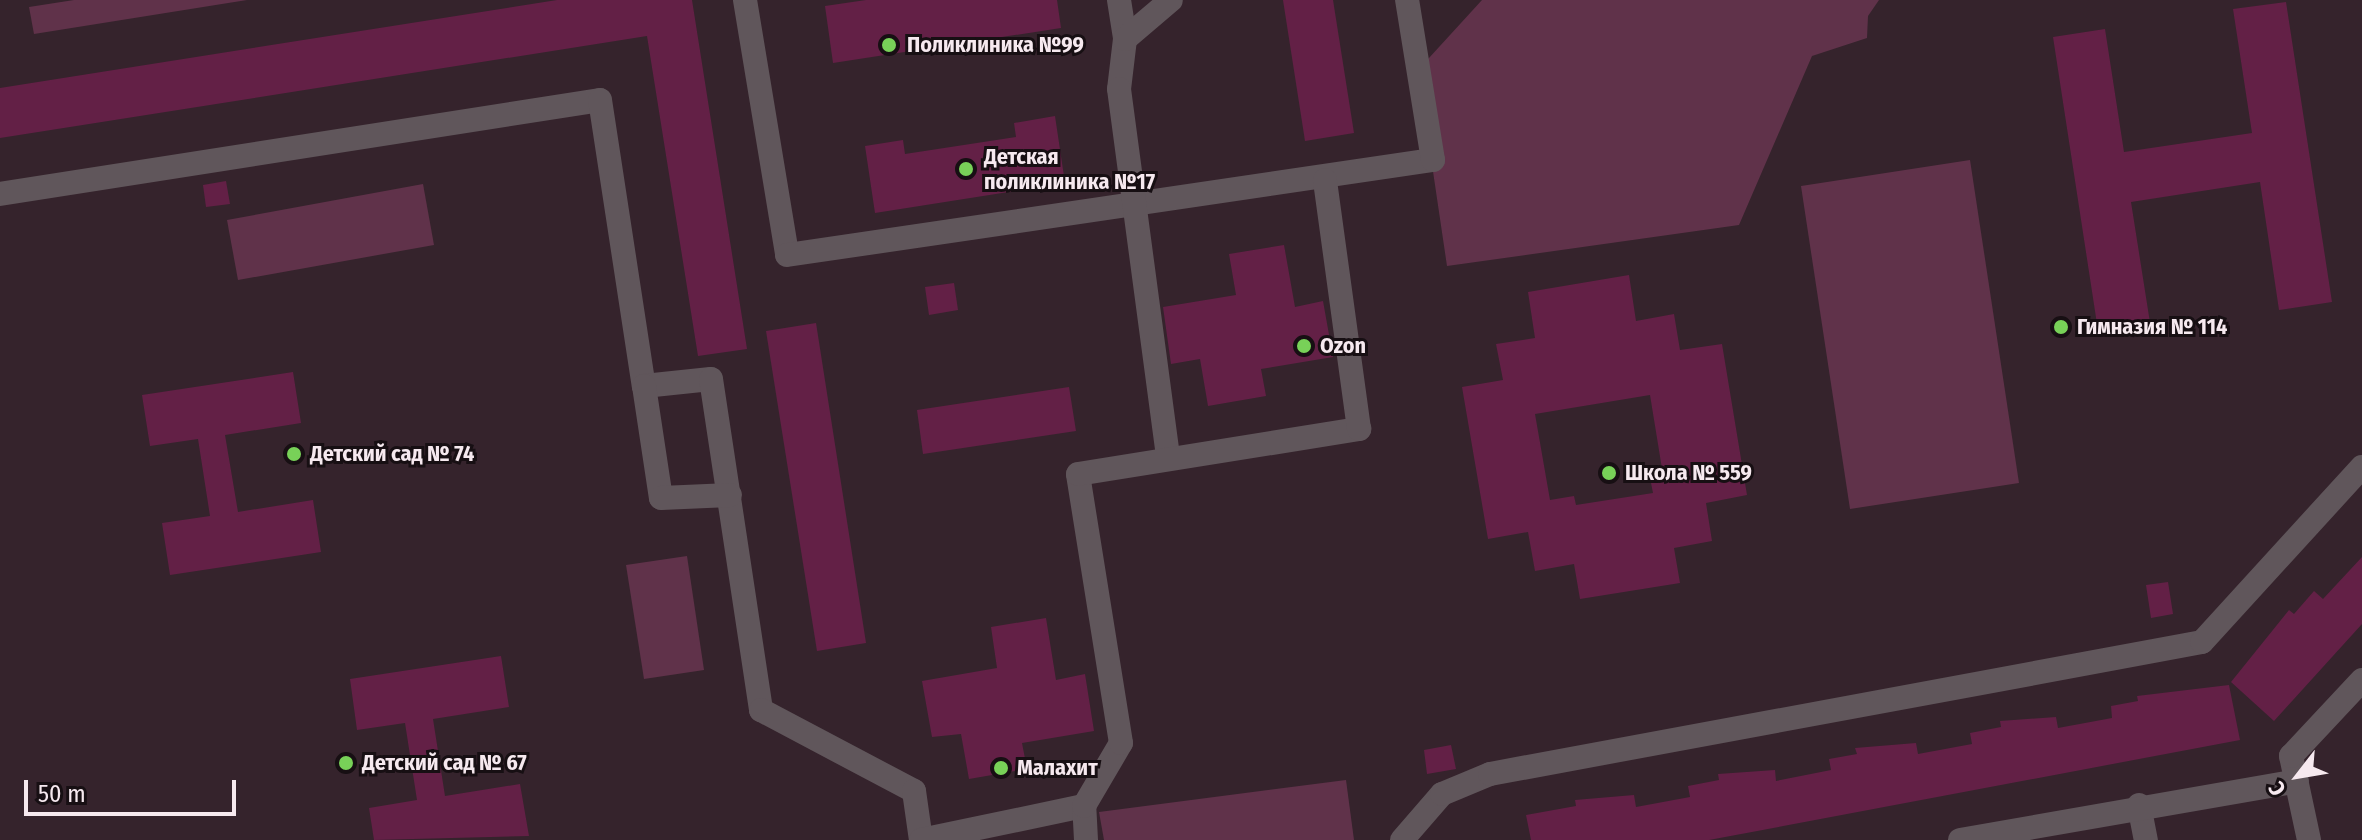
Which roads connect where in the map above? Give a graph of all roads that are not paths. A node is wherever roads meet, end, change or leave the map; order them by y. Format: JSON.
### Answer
{"nodes":[{"id":1,"x":745,"y":0,"type":"edge"},
{"id":2,"x":1119,"y":0,"type":"edge"},
{"id":3,"x":1171,"y":0,"type":"edge"},
{"id":4,"x":1407,"y":0,"type":"edge"},
{"id":5,"x":1125,"y":39,"type":"junction"},
{"id":6,"x":1325,"y":180,"type":"junction"},
{"id":7,"x":0,"y":194,"type":"edge"},
{"id":8,"x":1134,"y":205,"type":"junction"},
{"id":9,"x":644,"y":386,"type":"junction"},
{"id":10,"x":1168,"y":458,"type":"junction"},
{"id":11,"x":2362,"y":467,"type":"edge"},
{"id":12,"x":730,"y":495,"type":"junction"},
{"id":13,"x":2362,"y":680,"type":"edge"},
{"id":14,"x":2297,"y":781,"type":"junction"},
{"id":15,"x":2139,"y":805,"type":"junction"},
{"id":16,"x":1084,"y":806,"type":"junction"},
{"id":17,"x":1977,"y":838,"type":"edge"},
{"id":18,"x":1086,"y":840,"type":"edge"},
{"id":19,"x":1402,"y":840,"type":"edge"},
{"id":20,"x":2146,"y":840,"type":"edge"},
{"id":21,"x":2309,"y":840,"type":"edge"}],
"edges":[{"from":1,"to":8,"type":"lane"},
{"from":2,"to":5,"type":"lane"},
{"from":3,"to":5,"type":"lane"},
{"from":4,"to":6,"type":"lane"},
{"from":5,"to":8,"type":"lane"},
{"from":6,"to":8,"type":"lane"},
{"from":6,"to":10,"type":"lane"},
{"from":7,"to":9,"type":"lane"},
{"from":8,"to":10,"type":"lane"},
{"from":9,"to":12,"type":"lane"},
{"from":9,"to":12,"type":"lane"},
{"from":10,"to":16,"type":"lane"},
{"from":11,"to":19,"type":"lane"},
{"from":12,"to":16,"type":"lane"},
{"from":13,"to":14,"type":"lane"},
{"from":14,"to":15,"type":"lane"},
{"from":14,"to":21,"type":"lane"},
{"from":15,"to":17,"type":"lane"},
{"from":15,"to":20,"type":"lane"},
{"from":16,"to":18,"type":"lane"}]}
